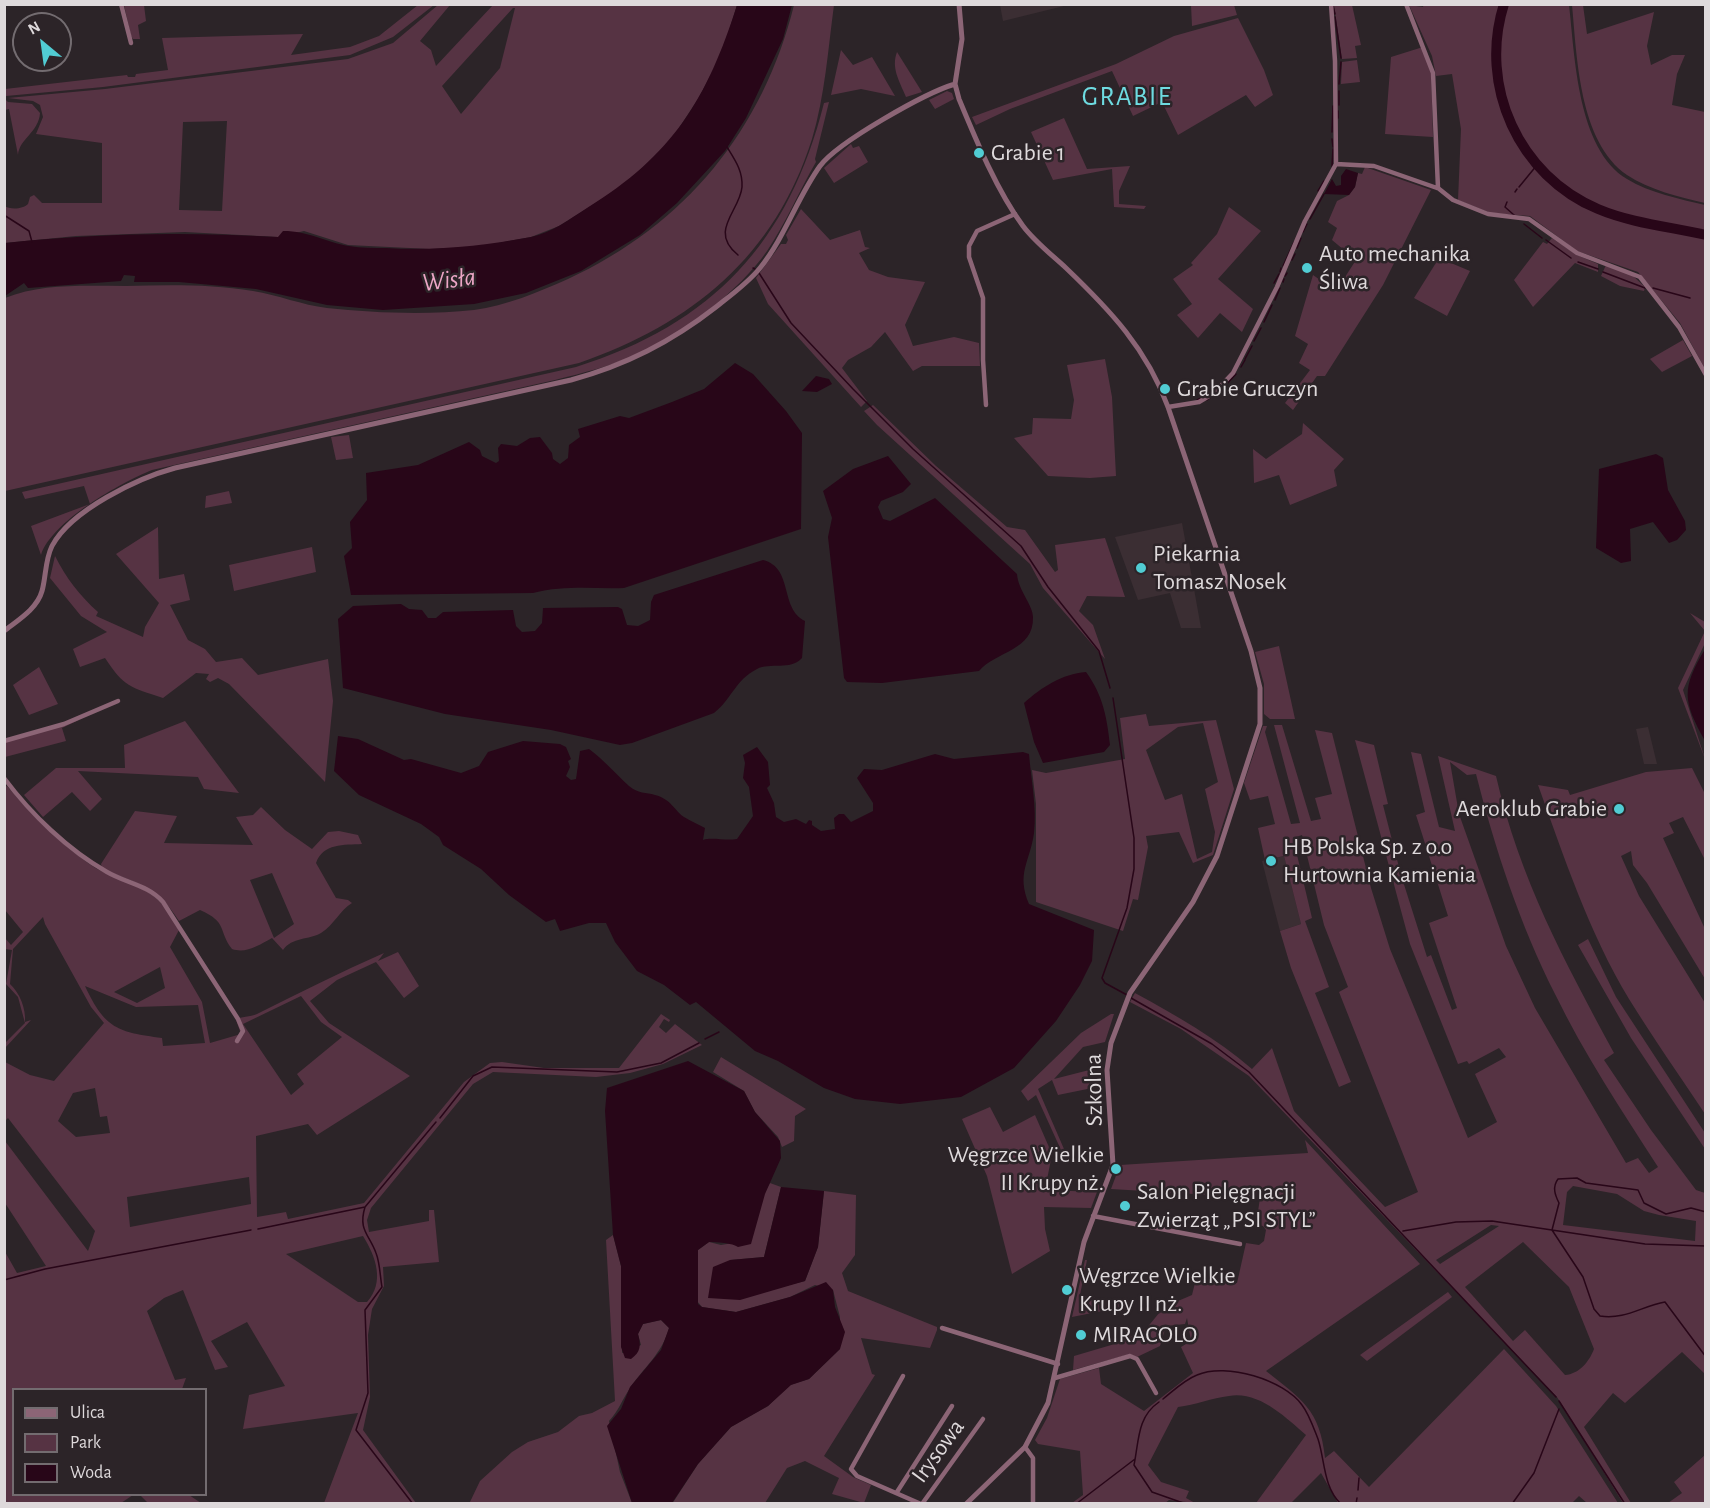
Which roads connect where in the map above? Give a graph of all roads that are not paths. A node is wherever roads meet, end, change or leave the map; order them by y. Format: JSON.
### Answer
{"nodes":[{"id":1,"x":122,"y":4,"type":"edge"},
{"id":2,"x":959,"y":4,"type":"edge"},
{"id":3,"x":1330,"y":4,"type":"edge"},
{"id":4,"x":1406,"y":4,"type":"edge"},
{"id":5,"x":131,"y":43,"type":"dead end"},
{"id":6,"x":955,"y":84,"type":"junction"},
{"id":7,"x":1336,"y":164,"type":"junction"},
{"id":8,"x":1436,"y":175,"type":"junction"},
{"id":9,"x":1426,"y":182,"type":"junction"},
{"id":10,"x":1438,"y":188,"type":"junction"},
{"id":11,"x":1015,"y":214,"type":"junction"},
{"id":12,"x":1706,"y":375,"type":"edge"},
{"id":13,"x":986,"y":405,"type":"dead end"},
{"id":14,"x":1168,"y":407,"type":"junction"},
{"id":15,"x":4,"y":631,"type":"edge"},
{"id":16,"x":118,"y":700,"type":"dead end"},
{"id":17,"x":4,"y":741,"type":"edge"},
{"id":18,"x":4,"y":778,"type":"edge"},
{"id":19,"x":237,"y":1041,"type":"dead end"},
{"id":20,"x":1093,"y":1216,"type":"junction"},
{"id":21,"x":1239,"y":1244,"type":"dead end"},
{"id":22,"x":942,"y":1328,"type":"dead end"},
{"id":23,"x":1058,"y":1364,"type":"junction"},
{"id":24,"x":903,"y":1376,"type":"dead end"},
{"id":25,"x":1055,"y":1378,"type":"junction"},
{"id":26,"x":1156,"y":1393,"type":"dead end"},
{"id":27,"x":951,"y":1406,"type":"dead end"},
{"id":28,"x":983,"y":1419,"type":"dead end"},
{"id":29,"x":1026,"y":1447,"type":"junction"},
{"id":30,"x":897,"y":1492,"type":"junction"},
{"id":31,"x":921,"y":1503,"type":"edge"},
{"id":32,"x":966,"y":1503,"type":"edge"},
{"id":33,"x":1033,"y":1503,"type":"edge"}],
"edges":[{"from":1,"to":5,"type":"street"},
{"from":2,"to":6,"type":"street"},
{"from":3,"to":7,"type":"street"},
{"from":4,"to":8,"type":"street"},
{"from":6,"to":11,"type":"street","name":"Szkolna"},
{"from":6,"to":15,"type":"street"},
{"from":7,"to":9,"type":"street"},
{"from":7,"to":14,"type":"street"},
{"from":8,"to":9,"type":"street"},
{"from":8,"to":10,"type":"street"},
{"from":9,"to":10,"type":"street"},
{"from":10,"to":12,"type":"street"},
{"from":11,"to":13,"type":"street"},
{"from":11,"to":14,"type":"street","name":"Szkolna"},
{"from":14,"to":20,"type":"street","name":"Szkolna"},
{"from":16,"to":17,"type":"street"},
{"from":18,"to":19,"type":"street"},
{"from":20,"to":21,"type":"street"},
{"from":20,"to":23,"type":"street","name":"Szkolna"},
{"from":22,"to":23,"type":"street"},
{"from":23,"to":25,"type":"street","name":"Szkolna"},
{"from":24,"to":30,"type":"street"},
{"from":25,"to":26,"type":"street"},
{"from":25,"to":29,"type":"street","name":"Szkolna"},
{"from":27,"to":30,"type":"street"},
{"from":28,"to":31,"type":"street","name":"Irysowa"},
{"from":29,"to":32,"type":"street","name":"Szkolna"},
{"from":29,"to":33,"type":"street"},
{"from":30,"to":31,"type":"street"}]}
